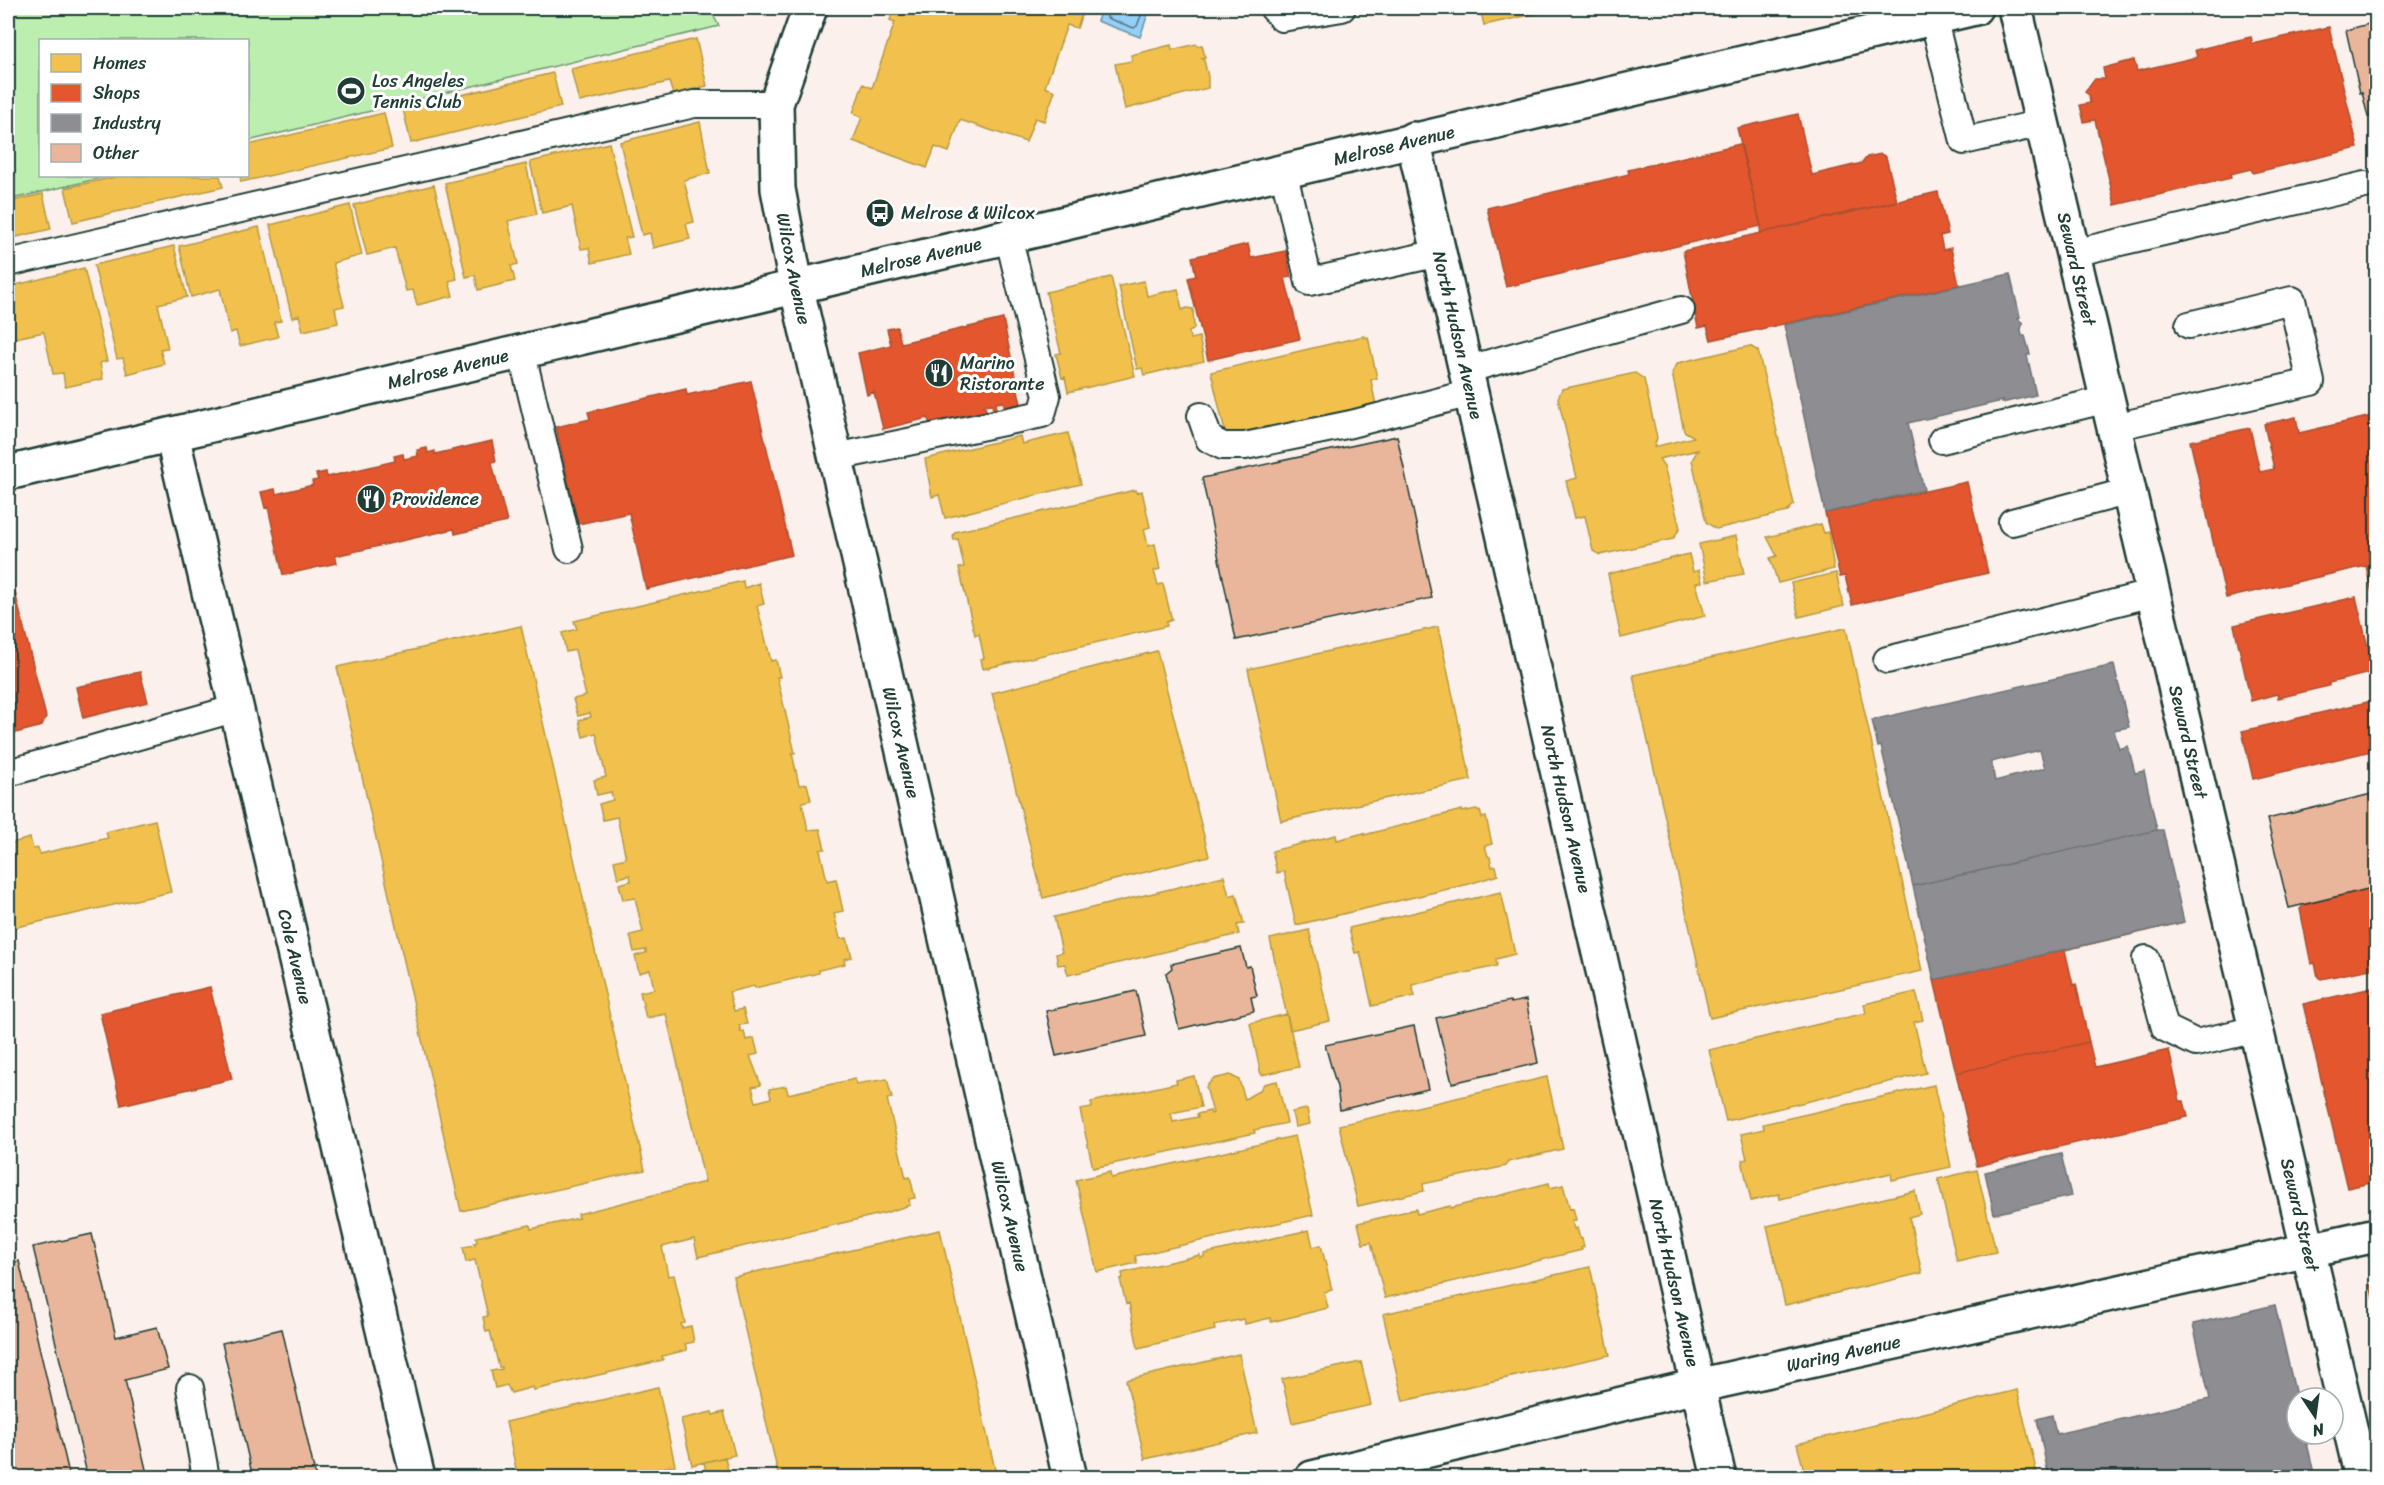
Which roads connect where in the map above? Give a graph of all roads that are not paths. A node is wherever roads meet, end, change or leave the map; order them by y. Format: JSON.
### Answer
{"nodes":[{"id":1,"x":810,"y":8,"type":"edge"},
{"id":2,"x":1273,"y":8,"type":"edge"},
{"id":3,"x":1342,"y":8,"type":"edge"},
{"id":4,"x":1975,"y":8,"type":"edge"},
{"id":5,"x":2015,"y":8,"type":"edge"},
{"id":6,"x":1933,"y":17,"type":"junction"},
{"id":7,"x":776,"y":104,"type":"junction"},
{"id":8,"x":2042,"y":123,"type":"junction"},
{"id":9,"x":1413,"y":139,"type":"junction"},
{"id":10,"x":1283,"y":170,"type":"junction"},
{"id":11,"x":2365,"y":185,"type":"dead end"},
{"id":12,"x":1008,"y":235,"type":"junction"},
{"id":13,"x":1439,"y":253,"type":"junction"},
{"id":14,"x":2073,"y":253,"type":"junction"},
{"id":15,"x":8,"y":263,"type":"edge"},
{"id":16,"x":796,"y":285,"type":"junction"},
{"id":17,"x":1681,"y":310,"type":"dead end"},
{"id":18,"x":2189,"y":325,"type":"dead end"},
{"id":19,"x":522,"y":351,"type":"junction"},
{"id":20,"x":1468,"y":381,"type":"junction"},
{"id":21,"x":2111,"y":413,"type":"junction"},
{"id":22,"x":1201,"y":416,"type":"dead end"},
{"id":23,"x":172,"y":435,"type":"junction"},
{"id":24,"x":1942,"y":440,"type":"dead end"},
{"id":25,"x":836,"y":457,"type":"junction"},
{"id":26,"x":8,"y":473,"type":"edge"},
{"id":27,"x":2130,"y":491,"type":"junction"},
{"id":28,"x":2012,"y":522,"type":"dead end"},
{"id":29,"x":569,"y":549,"type":"dead end"},
{"id":30,"x":2154,"y":593,"type":"junction"},
{"id":31,"x":1887,"y":660,"type":"dead end"},
{"id":32,"x":237,"y":708,"type":"junction"},
{"id":33,"x":8,"y":773,"type":"edge"},
{"id":34,"x":2146,"y":959,"type":"dead end"},
{"id":35,"x":2257,"y":1029,"type":"junction"},
{"id":36,"x":2376,"y":1235,"type":"edge"},
{"id":37,"x":2309,"y":1251,"type":"junction"},
{"id":38,"x":1697,"y":1386,"type":"junction"},
{"id":39,"x":190,"y":1388,"type":"dead end"},
{"id":40,"x":2365,"y":1457,"type":"edge"},
{"id":41,"x":206,"y":1478,"type":"edge"},
{"id":42,"x":418,"y":1478,"type":"edge"},
{"id":43,"x":1070,"y":1478,"type":"edge"},
{"id":44,"x":1312,"y":1478,"type":"edge"},
{"id":45,"x":1719,"y":1478,"type":"edge"}],
"edges":[{"from":1,"to":7,"type":"street","name":"Wilcox Avenue"},
{"from":2,"to":3,"type":"lane"},
{"from":4,"to":6,"type":"street","name":"Melrose Avenue"},
{"from":5,"to":8,"type":"street","name":"Seward Street"},
{"from":6,"to":8,"type":"lane"},
{"from":6,"to":9,"type":"street","name":"Melrose Avenue"},
{"from":7,"to":15,"type":"lane"},
{"from":7,"to":16,"type":"street","name":"Wilcox Avenue"},
{"from":8,"to":14,"type":"street","name":"Seward Street"},
{"from":9,"to":10,"type":"street","name":"Melrose Avenue"},
{"from":9,"to":13,"type":"street","name":"North Hudson Avenue"},
{"from":10,"to":12,"type":"street","name":"Melrose Avenue"},
{"from":10,"to":13,"type":"lane"},
{"from":11,"to":14,"type":"lane"},
{"from":12,"to":16,"type":"street","name":"Melrose Avenue"},
{"from":12,"to":25,"type":"lane"},
{"from":13,"to":20,"type":"street","name":"North Hudson Avenue"},
{"from":14,"to":21,"type":"street","name":"Seward Street"},
{"from":16,"to":19,"type":"street","name":"Melrose Avenue"},
{"from":16,"to":25,"type":"street","name":"Wilcox Avenue"},
{"from":17,"to":20,"type":"lane"},
{"from":18,"to":21,"type":"lane"},
{"from":19,"to":23,"type":"street","name":"Melrose Avenue"},
{"from":19,"to":29,"type":"lane"},
{"from":20,"to":22,"type":"lane"},
{"from":20,"to":38,"type":"street","name":"North Hudson Avenue"},
{"from":21,"to":24,"type":"lane"},
{"from":21,"to":27,"type":"street","name":"Seward Street"},
{"from":23,"to":26,"type":"street","name":"Melrose Avenue"},
{"from":23,"to":32,"type":"street","name":"Cole Avenue"},
{"from":25,"to":43,"type":"street","name":"Wilcox Avenue"},
{"from":27,"to":28,"type":"lane"},
{"from":27,"to":30,"type":"street","name":"Seward Street"},
{"from":30,"to":31,"type":"lane"},
{"from":30,"to":35,"type":"street","name":"Seward Street"},
{"from":32,"to":33,"type":"lane"},
{"from":32,"to":42,"type":"street","name":"Cole Avenue"},
{"from":34,"to":35,"type":"lane"},
{"from":35,"to":37,"type":"street","name":"Seward Street"},
{"from":36,"to":37,"type":"street","name":"Waring Avenue"},
{"from":37,"to":38,"type":"street","name":"Waring Avenue"},
{"from":37,"to":40,"type":"street","name":"Seward Street"},
{"from":38,"to":44,"type":"street","name":"Waring Avenue"},
{"from":38,"to":45,"type":"street","name":"North Hudson Avenue"},
{"from":39,"to":41,"type":"lane"}]}
